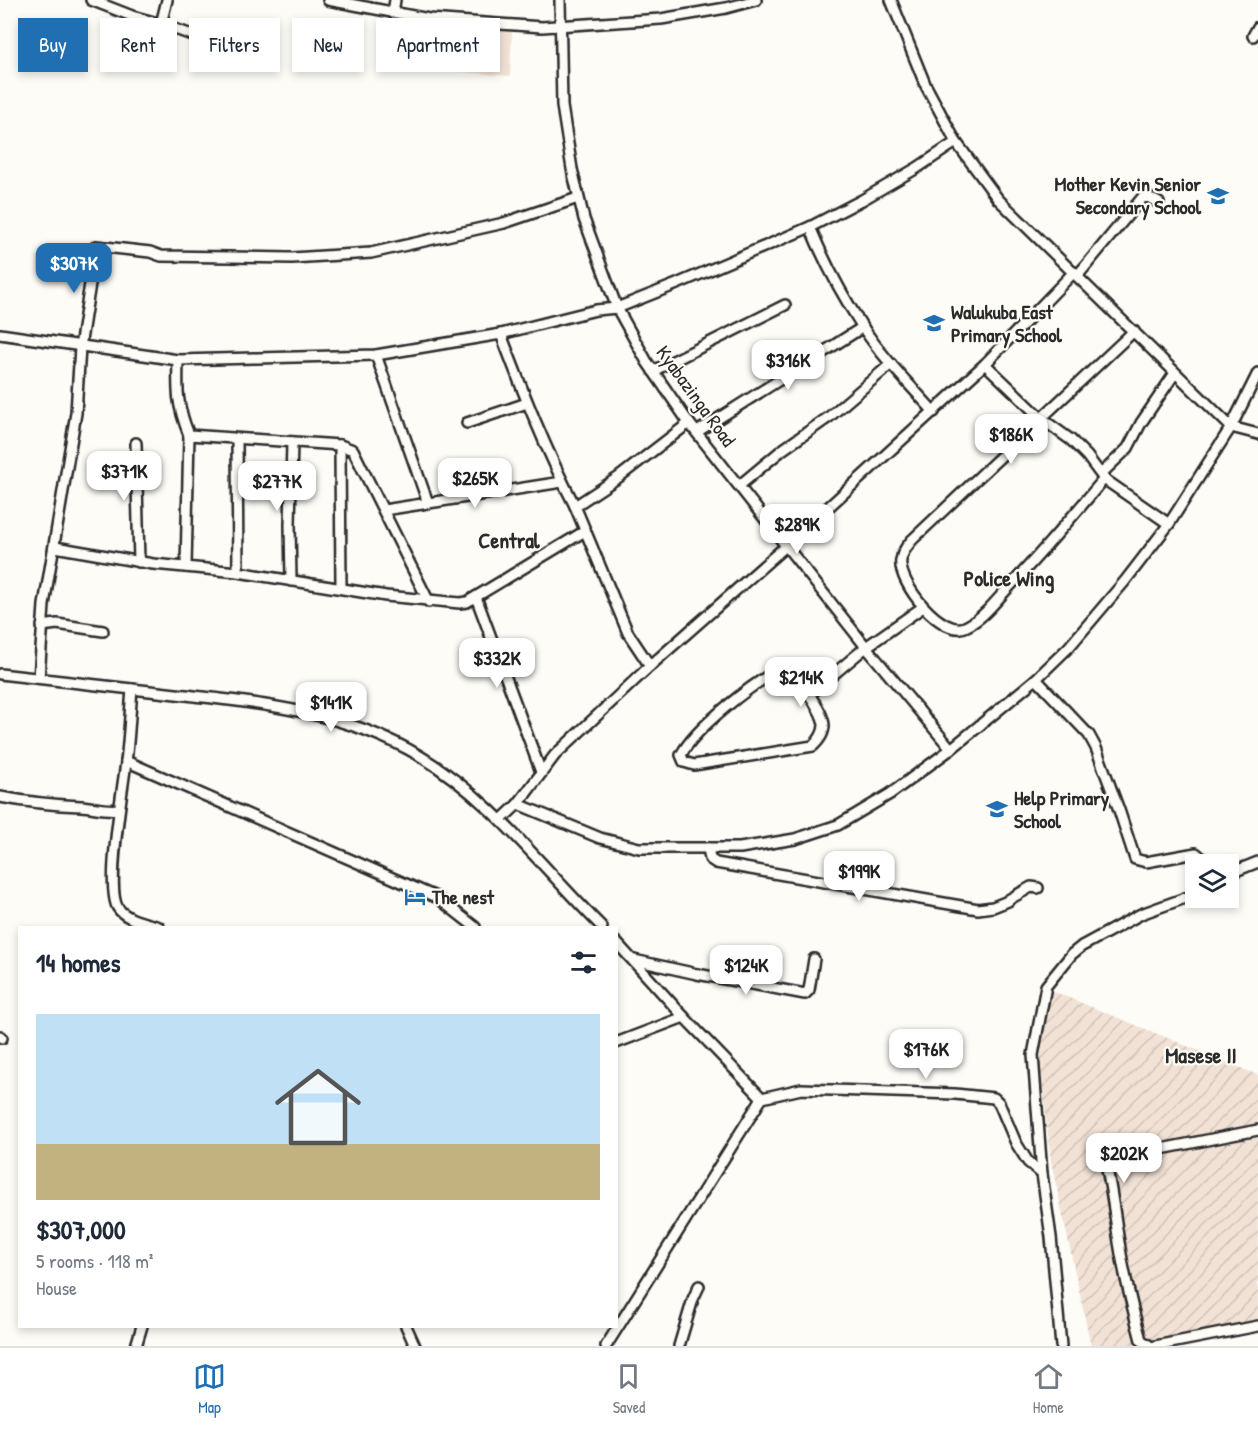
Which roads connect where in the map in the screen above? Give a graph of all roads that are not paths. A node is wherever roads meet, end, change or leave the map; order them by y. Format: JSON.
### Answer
{"nodes":[{"id":1,"x":91,"y":0,"type":"edge"},
{"id":2,"x":167,"y":0,"type":"edge"},
{"id":3,"x":328,"y":0,"type":"edge"},
{"id":4,"x":395,"y":0,"type":"edge"},
{"id":5,"x":560,"y":0,"type":"edge"},
{"id":6,"x":756,"y":0,"type":"edge"},
{"id":7,"x":891,"y":0,"type":"edge"},
{"id":8,"x":725,"y":4,"type":"edge"},
{"id":9,"x":393,"y":13,"type":"junction"},
{"id":10,"x":139,"y":18,"type":"edge"},
{"id":11,"x":162,"y":18,"type":"edge"},
{"id":12,"x":561,"y":27,"type":"junction"},
{"id":13,"x":1258,"y":27,"type":"edge"},
{"id":14,"x":1253,"y":36,"type":"dead end"},
{"id":15,"x":956,"y":142,"type":"junction"},
{"id":16,"x":578,"y":198,"type":"junction"},
{"id":17,"x":1159,"y":203,"type":"dead end"},
{"id":18,"x":810,"y":227,"type":"junction"},
{"id":19,"x":1076,"y":273,"type":"junction"},
{"id":20,"x":784,"y":305,"type":"dead end"},
{"id":21,"x":617,"y":308,"type":"junction"},
{"id":22,"x":863,"y":327,"type":"junction"},
{"id":23,"x":1134,"y":331,"type":"junction"},
{"id":24,"x":0,"y":334,"type":"edge"},
{"id":25,"x":501,"y":334,"type":"junction"},
{"id":26,"x":80,"y":347,"type":"junction"},
{"id":27,"x":376,"y":354,"type":"junction"},
{"id":28,"x":178,"y":360,"type":"junction"},
{"id":29,"x":891,"y":364,"type":"junction"},
{"id":30,"x":985,"y":364,"type":"junction"},
{"id":31,"x":653,"y":371,"type":"junction"},
{"id":32,"x":1175,"y":373,"type":"junction"},
{"id":33,"x":1258,"y":373,"type":"edge"},
{"id":34,"x":527,"y":404,"type":"junction"},
{"id":35,"x":934,"y":412,"type":"junction"},
{"id":36,"x":1042,"y":419,"type":"junction"},
{"id":37,"x":467,"y":423,"type":"dead end"},
{"id":38,"x":689,"y":423,"type":"junction"},
{"id":39,"x":1231,"y":428,"type":"junction"},
{"id":40,"x":697,"y":432,"type":"junction"},
{"id":41,"x":1258,"y":434,"type":"edge"},
{"id":42,"x":189,"y":435,"type":"junction"},
{"id":43,"x":237,"y":439,"type":"junction"},
{"id":44,"x":292,"y":442,"type":"junction"},
{"id":45,"x":136,"y":443,"type":"dead end"},
{"id":46,"x":340,"y":445,"type":"junction"},
{"id":47,"x":1102,"y":477,"type":"junction"},
{"id":48,"x":562,"y":482,"type":"junction"},
{"id":49,"x":740,"y":485,"type":"junction"},
{"id":50,"x":428,"y":503,"type":"junction"},
{"id":51,"x":575,"y":506,"type":"junction"},
{"id":52,"x":384,"y":510,"type":"junction"},
{"id":53,"x":1169,"y":524,"type":"junction"},
{"id":54,"x":585,"y":531,"type":"junction"},
{"id":55,"x":787,"y":545,"type":"junction"},
{"id":56,"x":55,"y":547,"type":"junction"},
{"id":57,"x":139,"y":562,"type":"junction"},
{"id":58,"x":186,"y":567,"type":"junction"},
{"id":59,"x":238,"y":572,"type":"junction"},
{"id":60,"x":291,"y":581,"type":"junction"},
{"id":61,"x":341,"y":588,"type":"junction"},
{"id":62,"x":476,"y":597,"type":"junction"},
{"id":63,"x":429,"y":602,"type":"junction"},
{"id":64,"x":923,"y":607,"type":"junction"},
{"id":65,"x":42,"y":626,"type":"junction"},
{"id":66,"x":103,"y":630,"type":"dead end"},
{"id":67,"x":866,"y":647,"type":"junction"},
{"id":68,"x":650,"y":666,"type":"junction"},
{"id":69,"x":0,"y":674,"type":"edge"},
{"id":70,"x":39,"y":678,"type":"junction"},
{"id":71,"x":1036,"y":679,"type":"junction"},
{"id":72,"x":132,"y":689,"type":"junction"},
{"id":73,"x":809,"y":694,"type":"junction"},
{"id":74,"x":951,"y":749,"type":"junction"},
{"id":75,"x":126,"y":761,"type":"junction"},
{"id":76,"x":541,"y":772,"type":"junction"},
{"id":77,"x":0,"y":797,"type":"edge"},
{"id":78,"x":518,"y":804,"type":"junction"},
{"id":79,"x":120,"y":809,"type":"junction"},
{"id":80,"x":501,"y":820,"type":"junction"},
{"id":81,"x":708,"y":848,"type":"junction"},
{"id":82,"x":1185,"y":855,"type":"edge"},
{"id":83,"x":1258,"y":861,"type":"edge"},
{"id":84,"x":1239,"y":869,"type":"edge"},
{"id":85,"x":1038,"y":888,"type":"dead end"},
{"id":86,"x":1185,"y":898,"type":"edge"},
{"id":87,"x":156,"y":926,"type":"edge"},
{"id":88,"x":474,"y":926,"type":"edge"},
{"id":89,"x":601,"y":926,"type":"edge"},
{"id":90,"x":618,"y":944,"type":"edge"},
{"id":91,"x":814,"y":959,"type":"dead end"},
{"id":92,"x":634,"y":960,"type":"junction"},
{"id":93,"x":684,"y":1017,"type":"junction"},
{"id":94,"x":618,"y":1042,"type":"edge"},
{"id":95,"x":762,"y":1098,"type":"junction"},
{"id":96,"x":1258,"y":1130,"type":"edge"},
{"id":97,"x":1042,"y":1174,"type":"junction"},
{"id":98,"x":699,"y":1286,"type":"dead end"},
{"id":99,"x":1258,"y":1326,"type":"edge"},
{"id":100,"x":618,"y":1327,"type":"edge"},
{"id":101,"x":141,"y":1328,"type":"edge"},
{"id":102,"x":407,"y":1328,"type":"edge"},
{"id":103,"x":617,"y":1328,"type":"edge"},
{"id":104,"x":136,"y":1346,"type":"edge"},
{"id":105,"x":415,"y":1346,"type":"edge"},
{"id":106,"x":606,"y":1346,"type":"edge"},
{"id":107,"x":679,"y":1346,"type":"edge"},
{"id":108,"x":1061,"y":1346,"type":"edge"},
{"id":109,"x":1152,"y":1346,"type":"edge"}],
"edges":[{"from":1,"to":10,"type":"street"},
{"from":2,"to":11,"type":"street"},
{"from":3,"to":9,"type":"street"},
{"from":4,"to":9,"type":"street"},
{"from":5,"to":12,"type":"street","name":"Kyabazinga Road"},
{"from":6,"to":8,"type":"street"},
{"from":7,"to":15,"type":"street"},
{"from":8,"to":12,"type":"street"},
{"from":9,"to":12,"type":"street"},
{"from":12,"to":16,"type":"street","name":"Kyabazinga Road"},
{"from":13,"to":14,"type":"street"},
{"from":15,"to":18,"type":"street"},
{"from":15,"to":19,"type":"street"},
{"from":16,"to":21,"type":"street","name":"Kyabazinga Road"},
{"from":16,"to":26,"type":"street"},
{"from":17,"to":19,"type":"street"},
{"from":18,"to":21,"type":"street"},
{"from":18,"to":22,"type":"street"},
{"from":19,"to":23,"type":"street"},
{"from":19,"to":30,"type":"street"},
{"from":20,"to":31,"type":"street"},
{"from":21,"to":25,"type":"street"},
{"from":21,"to":31,"type":"street","name":"Kyabazinga Road"},
{"from":22,"to":29,"type":"street"},
{"from":22,"to":40,"type":"street"},
{"from":23,"to":32,"type":"street"},
{"from":23,"to":36,"type":"street"},
{"from":24,"to":26,"type":"street"},
{"from":25,"to":27,"type":"street"},
{"from":25,"to":34,"type":"street"},
{"from":26,"to":28,"type":"street"},
{"from":26,"to":56,"type":"street"},
{"from":27,"to":28,"type":"street"},
{"from":27,"to":50,"type":"street"},
{"from":28,"to":42,"type":"street"},
{"from":29,"to":35,"type":"street"},
{"from":29,"to":49,"type":"street"},
{"from":30,"to":35,"type":"street"},
{"from":30,"to":36,"type":"street"},
{"from":31,"to":38,"type":"street","name":"Kyabazinga Road"},
{"from":32,"to":39,"type":"street"},
{"from":32,"to":47,"type":"street"},
{"from":33,"to":39,"type":"street"},
{"from":34,"to":37,"type":"street"},
{"from":34,"to":48,"type":"street"},
{"from":35,"to":55,"type":"street"},
{"from":36,"to":47,"type":"street"},
{"from":36,"to":64,"type":"street"},
{"from":38,"to":40,"type":"street","name":"Kyabazinga Road"},
{"from":38,"to":51,"type":"street"},
{"from":39,"to":41,"type":"street"},
{"from":39,"to":53,"type":"street"},
{"from":40,"to":49,"type":"street","name":"Kyabazinga Road"},
{"from":42,"to":43,"type":"street"},
{"from":42,"to":58,"type":"street"},
{"from":43,"to":44,"type":"street"},
{"from":43,"to":59,"type":"street"},
{"from":44,"to":46,"type":"street"},
{"from":44,"to":60,"type":"street"},
{"from":45,"to":57,"type":"street"},
{"from":46,"to":52,"type":"street"},
{"from":46,"to":61,"type":"street"},
{"from":47,"to":53,"type":"street"},
{"from":47,"to":64,"type":"street"},
{"from":48,"to":50,"type":"street"},
{"from":48,"to":51,"type":"street"},
{"from":49,"to":55,"type":"street","name":"Kyabazinga Road"},
{"from":50,"to":52,"type":"street"},
{"from":51,"to":54,"type":"street"},
{"from":52,"to":63,"type":"street"},
{"from":53,"to":71,"type":"street"},
{"from":54,"to":62,"type":"street"},
{"from":54,"to":68,"type":"street"},
{"from":55,"to":67,"type":"street","name":"Kyabazinga Road"},
{"from":55,"to":68,"type":"street"},
{"from":56,"to":57,"type":"street"},
{"from":56,"to":65,"type":"street"},
{"from":57,"to":58,"type":"street"},
{"from":58,"to":59,"type":"street"},
{"from":59,"to":60,"type":"street"},
{"from":60,"to":61,"type":"street"},
{"from":61,"to":63,"type":"street"},
{"from":62,"to":63,"type":"street"},
{"from":62,"to":76,"type":"street"},
{"from":64,"to":67,"type":"street"},
{"from":65,"to":66,"type":"street"},
{"from":65,"to":70,"type":"street"},
{"from":67,"to":73,"type":"street"},
{"from":67,"to":74,"type":"street","name":"Kyabazinga Road"},
{"from":68,"to":76,"type":"street"},
{"from":69,"to":70,"type":"street"},
{"from":70,"to":72,"type":"street"},
{"from":71,"to":74,"type":"street"},
{"from":71,"to":82,"type":"street"},
{"from":72,"to":75,"type":"street"},
{"from":72,"to":80,"type":"street"},
{"from":73,"to":73,"type":"street"},
{"from":74,"to":81,"type":"street"},
{"from":75,"to":79,"type":"street"},
{"from":75,"to":88,"type":"street"},
{"from":76,"to":78,"type":"street"},
{"from":77,"to":79,"type":"street"},
{"from":78,"to":80,"type":"street"},
{"from":78,"to":81,"type":"street"},
{"from":79,"to":87,"type":"street"},
{"from":80,"to":89,"type":"street"},
{"from":81,"to":85,"type":"street"},
{"from":83,"to":84,"type":"street"},
{"from":86,"to":97,"type":"street"},
{"from":90,"to":92,"type":"street"},
{"from":91,"to":92,"type":"street"},
{"from":92,"to":93,"type":"street"},
{"from":93,"to":94,"type":"street"},
{"from":93,"to":95,"type":"street"},
{"from":95,"to":97,"type":"street"},
{"from":95,"to":100,"type":"street"},
{"from":96,"to":109,"type":"street"},
{"from":97,"to":108,"type":"street"},
{"from":98,"to":107,"type":"street"},
{"from":99,"to":109,"type":"street"},
{"from":101,"to":104,"type":"street"},
{"from":102,"to":105,"type":"street"},
{"from":103,"to":106,"type":"street"}]}
